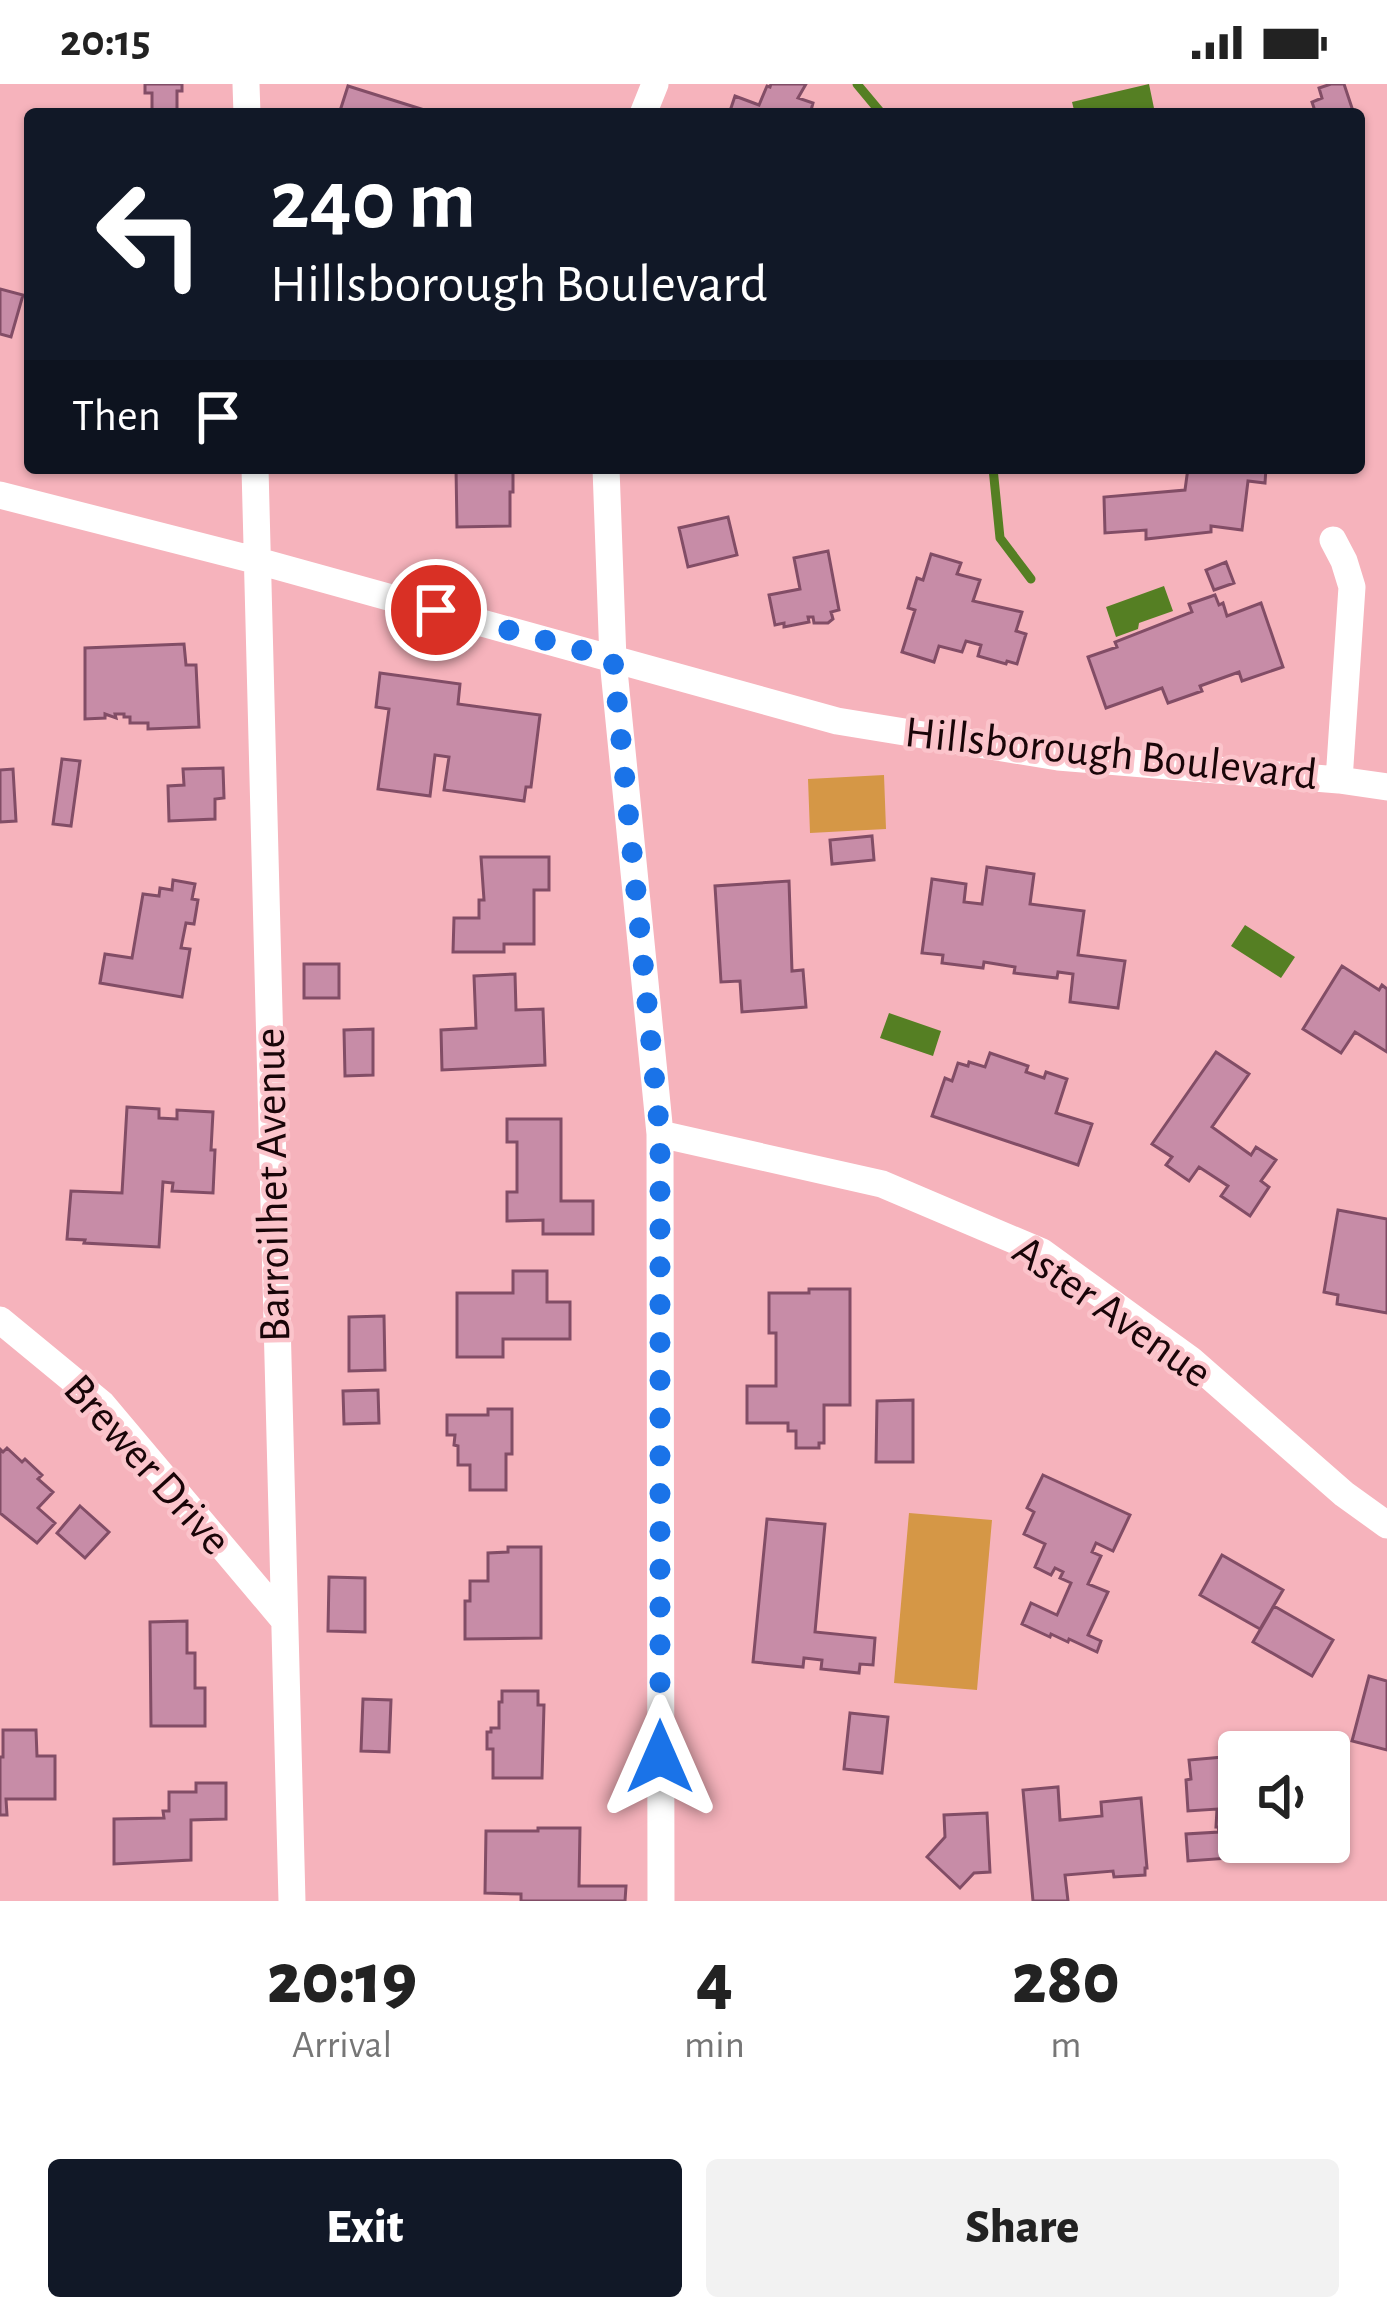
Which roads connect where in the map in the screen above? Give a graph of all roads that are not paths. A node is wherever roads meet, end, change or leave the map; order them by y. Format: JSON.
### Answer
{"nodes":[{"id":1,"x":255,"y":474,"type":"edge"},
{"id":2,"x":606,"y":474,"type":"edge"},
{"id":3,"x":0,"y":495,"type":"edge"},
{"id":4,"x":1334,"y":540,"type":"dead end"},
{"id":5,"x":258,"y":561,"type":"junction"},
{"id":6,"x":613,"y":659,"type":"junction"},
{"id":7,"x":1339,"y":779,"type":"junction"},
{"id":8,"x":1387,"y":788,"type":"edge"},
{"id":9,"x":660,"y":1134,"type":"junction"},
{"id":10,"x":0,"y":1320,"type":"edge"},
{"id":11,"x":1387,"y":1525,"type":"edge"},
{"id":12,"x":284,"y":1620,"type":"junction"},
{"id":13,"x":292,"y":1901,"type":"edge"},
{"id":14,"x":661,"y":1901,"type":"edge"}],
"edges":[{"from":1,"to":5,"type":"street","name":"Barroilhet Avenue"},
{"from":2,"to":6,"type":"street"},
{"from":3,"to":5,"type":"street","name":"Hillsborough Boulevard"},
{"from":4,"to":7,"type":"street"},
{"from":5,"to":6,"type":"street","name":"Hillsborough Boulevard"},
{"from":5,"to":12,"type":"street","name":"Barroilhet Avenue"},
{"from":6,"to":7,"type":"street","name":"Hillsborough Boulevard"},
{"from":6,"to":9,"type":"street"},
{"from":7,"to":8,"type":"street","name":"Hillsborough Boulevard"},
{"from":9,"to":11,"type":"street","name":"Aster Avenue"},
{"from":9,"to":14,"type":"street"},
{"from":10,"to":12,"type":"street","name":"Brewer Drive"},
{"from":12,"to":13,"type":"street","name":"Barroilhet Avenue"}]}
